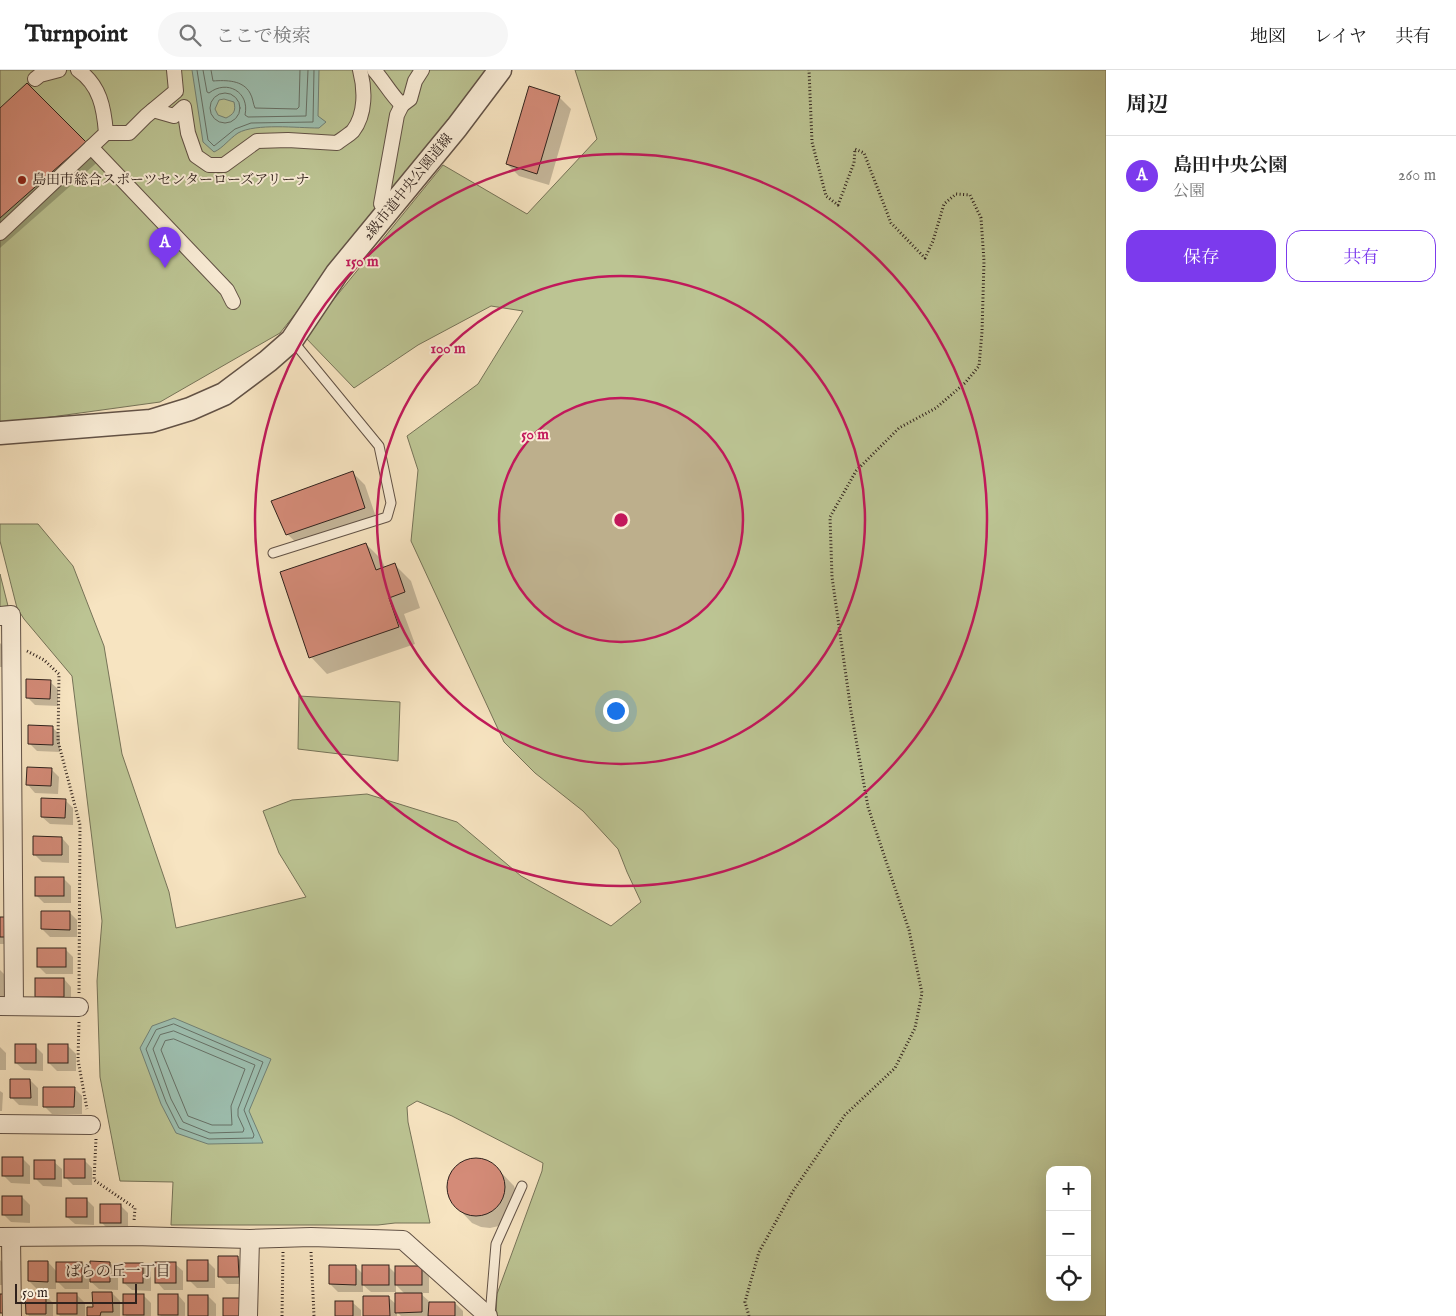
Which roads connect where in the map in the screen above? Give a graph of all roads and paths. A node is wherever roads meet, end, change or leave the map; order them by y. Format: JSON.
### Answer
{"nodes":[{"id":1,"x":59,"y":70,"type":"edge"},
{"id":2,"x":78,"y":70,"type":"edge"},
{"id":3,"x":174,"y":70,"type":"edge"},
{"id":4,"x":360,"y":70,"type":"edge"},
{"id":5,"x":374,"y":70,"type":"edge"},
{"id":6,"x":422,"y":70,"type":"edge"},
{"id":7,"x":500,"y":70,"type":"edge"},
{"id":8,"x":809,"y":70,"type":"edge"},
{"id":9,"x":35,"y":79,"type":"dead end"},
{"id":10,"x":176,"y":91,"type":"junction"},
{"id":11,"x":402,"y":105,"type":"junction"},
{"id":12,"x":184,"y":107,"type":"junction"},
{"id":13,"x":153,"y":110,"type":"junction"},
{"id":14,"x":106,"y":133,"type":"junction"},
{"id":15,"x":91,"y":147,"type":"junction"},
{"id":16,"x":381,"y":204,"type":"dead end"},
{"id":17,"x":0,"y":233,"type":"edge"},
{"id":18,"x":233,"y":302,"type":"dead end"},
{"id":19,"x":292,"y":340,"type":"junction"},
{"id":20,"x":0,"y":433,"type":"edge"},
{"id":21,"x":273,"y":553,"type":"dead end"},
{"id":22,"x":0,"y":616,"type":"edge"},
{"id":23,"x":11,"y":643,"type":"junction"},
{"id":24,"x":6,"y":892,"type":"edge"},
{"id":25,"x":7,"y":1006,"type":"edge"},
{"id":26,"x":79,"y":1007,"type":"junction"},
{"id":27,"x":0,"y":1124,"type":"edge"},
{"id":28,"x":90,"y":1125,"type":"junction"},
{"id":29,"x":522,"y":1186,"type":"dead end"},
{"id":30,"x":133,"y":1236,"type":"junction"},
{"id":31,"x":6,"y":1237,"type":"edge"},
{"id":32,"x":311,"y":1237,"type":"junction"},
{"id":33,"x":250,"y":1239,"type":"junction"},
{"id":34,"x":284,"y":1239,"type":"junction"},
{"id":35,"x":12,"y":1316,"type":"edge"},
{"id":36,"x":248,"y":1316,"type":"edge"},
{"id":37,"x":282,"y":1316,"type":"edge"},
{"id":38,"x":314,"y":1316,"type":"edge"},
{"id":39,"x":489,"y":1316,"type":"edge"},
{"id":40,"x":749,"y":1316,"type":"edge"}],
"edges":[{"from":1,"to":9,"type":"street"},
{"from":2,"to":14,"type":"street"},
{"from":3,"to":10,"type":"street"},
{"from":4,"to":12,"type":"street"},
{"from":5,"to":11,"type":"street"},
{"from":6,"to":11,"type":"street"},
{"from":7,"to":19,"type":"street","name":"2級市道中央公園道線"},
{"from":8,"to":40,"type":"path"},
{"from":10,"to":12,"type":"street"},
{"from":10,"to":13,"type":"street"},
{"from":11,"to":16,"type":"street"},
{"from":12,"to":13,"type":"street"},
{"from":13,"to":14,"type":"street"},
{"from":14,"to":15,"type":"street"},
{"from":15,"to":17,"type":"street"},
{"from":15,"to":18,"type":"street"},
{"from":19,"to":20,"type":"street","name":"2級市道中央公園道線"},
{"from":19,"to":21,"type":"lane"},
{"from":22,"to":23,"type":"street"},
{"from":23,"to":24,"type":"street"},
{"from":23,"to":26,"type":"path"},
{"from":24,"to":25,"type":"street"},
{"from":25,"to":26,"type":"street"},
{"from":26,"to":28,"type":"path"},
{"from":27,"to":28,"type":"street"},
{"from":28,"to":30,"type":"path"},
{"from":29,"to":39,"type":"lane"},
{"from":30,"to":31,"type":"street"},
{"from":30,"to":33,"type":"street"},
{"from":31,"to":35,"type":"street"},
{"from":32,"to":34,"type":"street"},
{"from":32,"to":38,"type":"path"},
{"from":32,"to":39,"type":"street"},
{"from":33,"to":34,"type":"street"},
{"from":33,"to":36,"type":"street"},
{"from":34,"to":37,"type":"path"}]}
